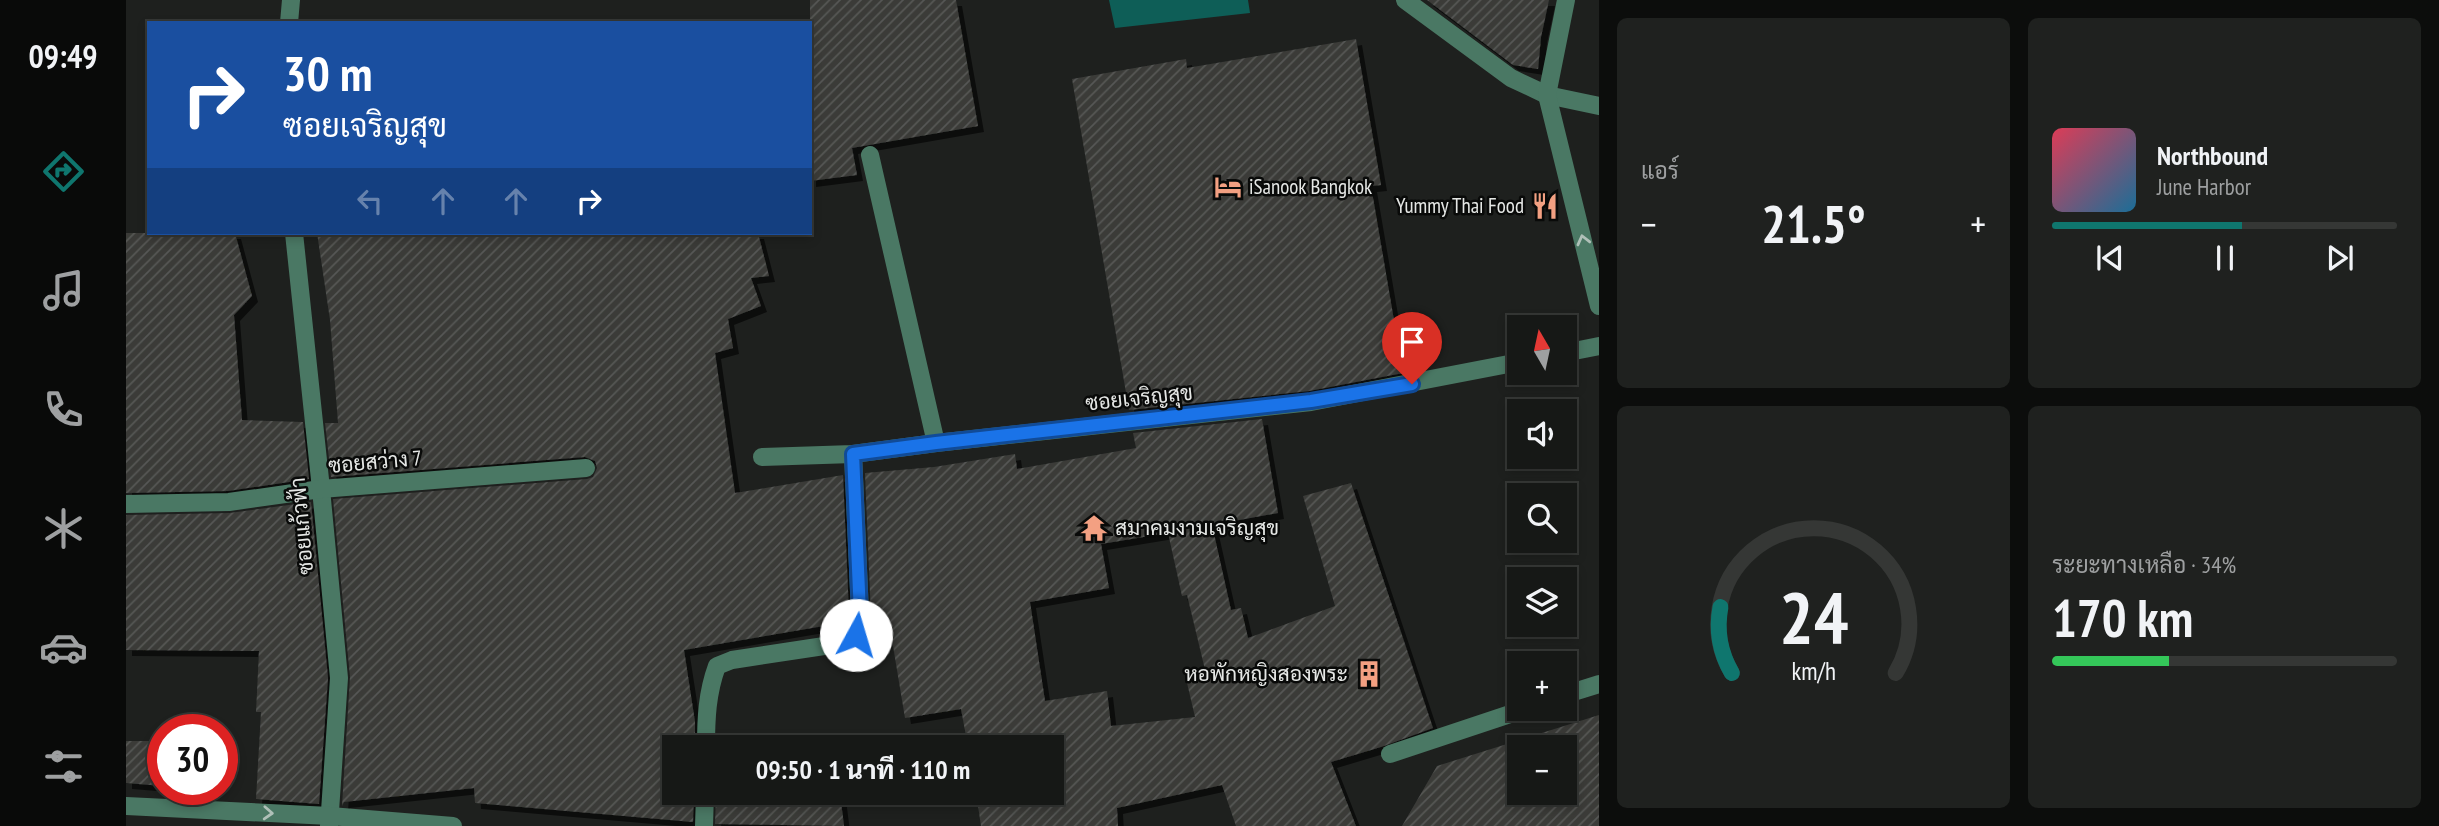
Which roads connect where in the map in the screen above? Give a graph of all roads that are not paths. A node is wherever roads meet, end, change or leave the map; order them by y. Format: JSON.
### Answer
{"nodes":[{"id":1,"x":291,"y":0,"type":"edge"},
{"id":2,"x":1405,"y":0,"type":"edge"},
{"id":3,"x":1566,"y":0,"type":"edge"},
{"id":4,"x":289,"y":21,"type":"edge"},
{"id":5,"x":1547,"y":95,"type":"junction"},
{"id":6,"x":1599,"y":106,"type":"edge"},
{"id":7,"x":870,"y":155,"type":"dead end"},
{"id":8,"x":294,"y":235,"type":"edge"},
{"id":9,"x":1599,"y":306,"type":"edge"},
{"id":10,"x":1599,"y":346,"type":"edge"},
{"id":11,"x":1577,"y":350,"type":"edge"},
{"id":12,"x":1507,"y":364,"type":"edge"},
{"id":13,"x":936,"y":443,"type":"junction"},
{"id":14,"x":853,"y":454,"type":"junction"},
{"id":15,"x":762,"y":457,"type":"dead end"},
{"id":16,"x":586,"y":468,"type":"dead end"},
{"id":17,"x":321,"y":489,"type":"junction"},
{"id":18,"x":126,"y":503,"type":"edge"},
{"id":19,"x":1599,"y":684,"type":"edge"},
{"id":20,"x":1577,"y":691,"type":"edge"},
{"id":21,"x":1507,"y":715,"type":"edge"},
{"id":22,"x":706,"y":735,"type":"edge"},
{"id":23,"x":1390,"y":754,"type":"dead end"},
{"id":24,"x":705,"y":805,"type":"edge"},
{"id":25,"x":126,"y":806,"type":"edge"},
{"id":26,"x":330,"y":821,"type":"edge"},
{"id":27,"x":453,"y":826,"type":"edge"},
{"id":28,"x":704,"y":826,"type":"edge"}],
"edges":[{"from":1,"to":4,"type":"street"},
{"from":2,"to":5,"type":"street"},
{"from":3,"to":5,"type":"street"},
{"from":5,"to":6,"type":"street"},
{"from":9,"to":5,"type":"street","one_way":true},
{"from":7,"to":13,"type":"street"},
{"from":8,"to":17,"type":"street","name":"ซอยแก้วฟ้า"},
{"from":10,"to":11,"type":"street"},
{"from":12,"to":13,"type":"street","name":"ซอยเจริญสุข"},
{"from":13,"to":14,"type":"street","name":"ซอยเจริญสุข"},
{"from":14,"to":15,"type":"street","name":"ซอยเจริญสุข"},
{"from":14,"to":22,"type":"street"},
{"from":16,"to":17,"type":"street","name":"ซอยสว่าง 7"},
{"from":17,"to":18,"type":"street","name":"ซอยสว่าง 7"},
{"from":17,"to":26,"type":"street","name":"ซอยแก้วฟ้า"},
{"from":19,"to":20,"type":"street"},
{"from":21,"to":23,"type":"street"},
{"from":24,"to":28,"type":"street"},
{"from":25,"to":26,"type":"street","one_way":true},
{"from":26,"to":27,"type":"street"}]}
